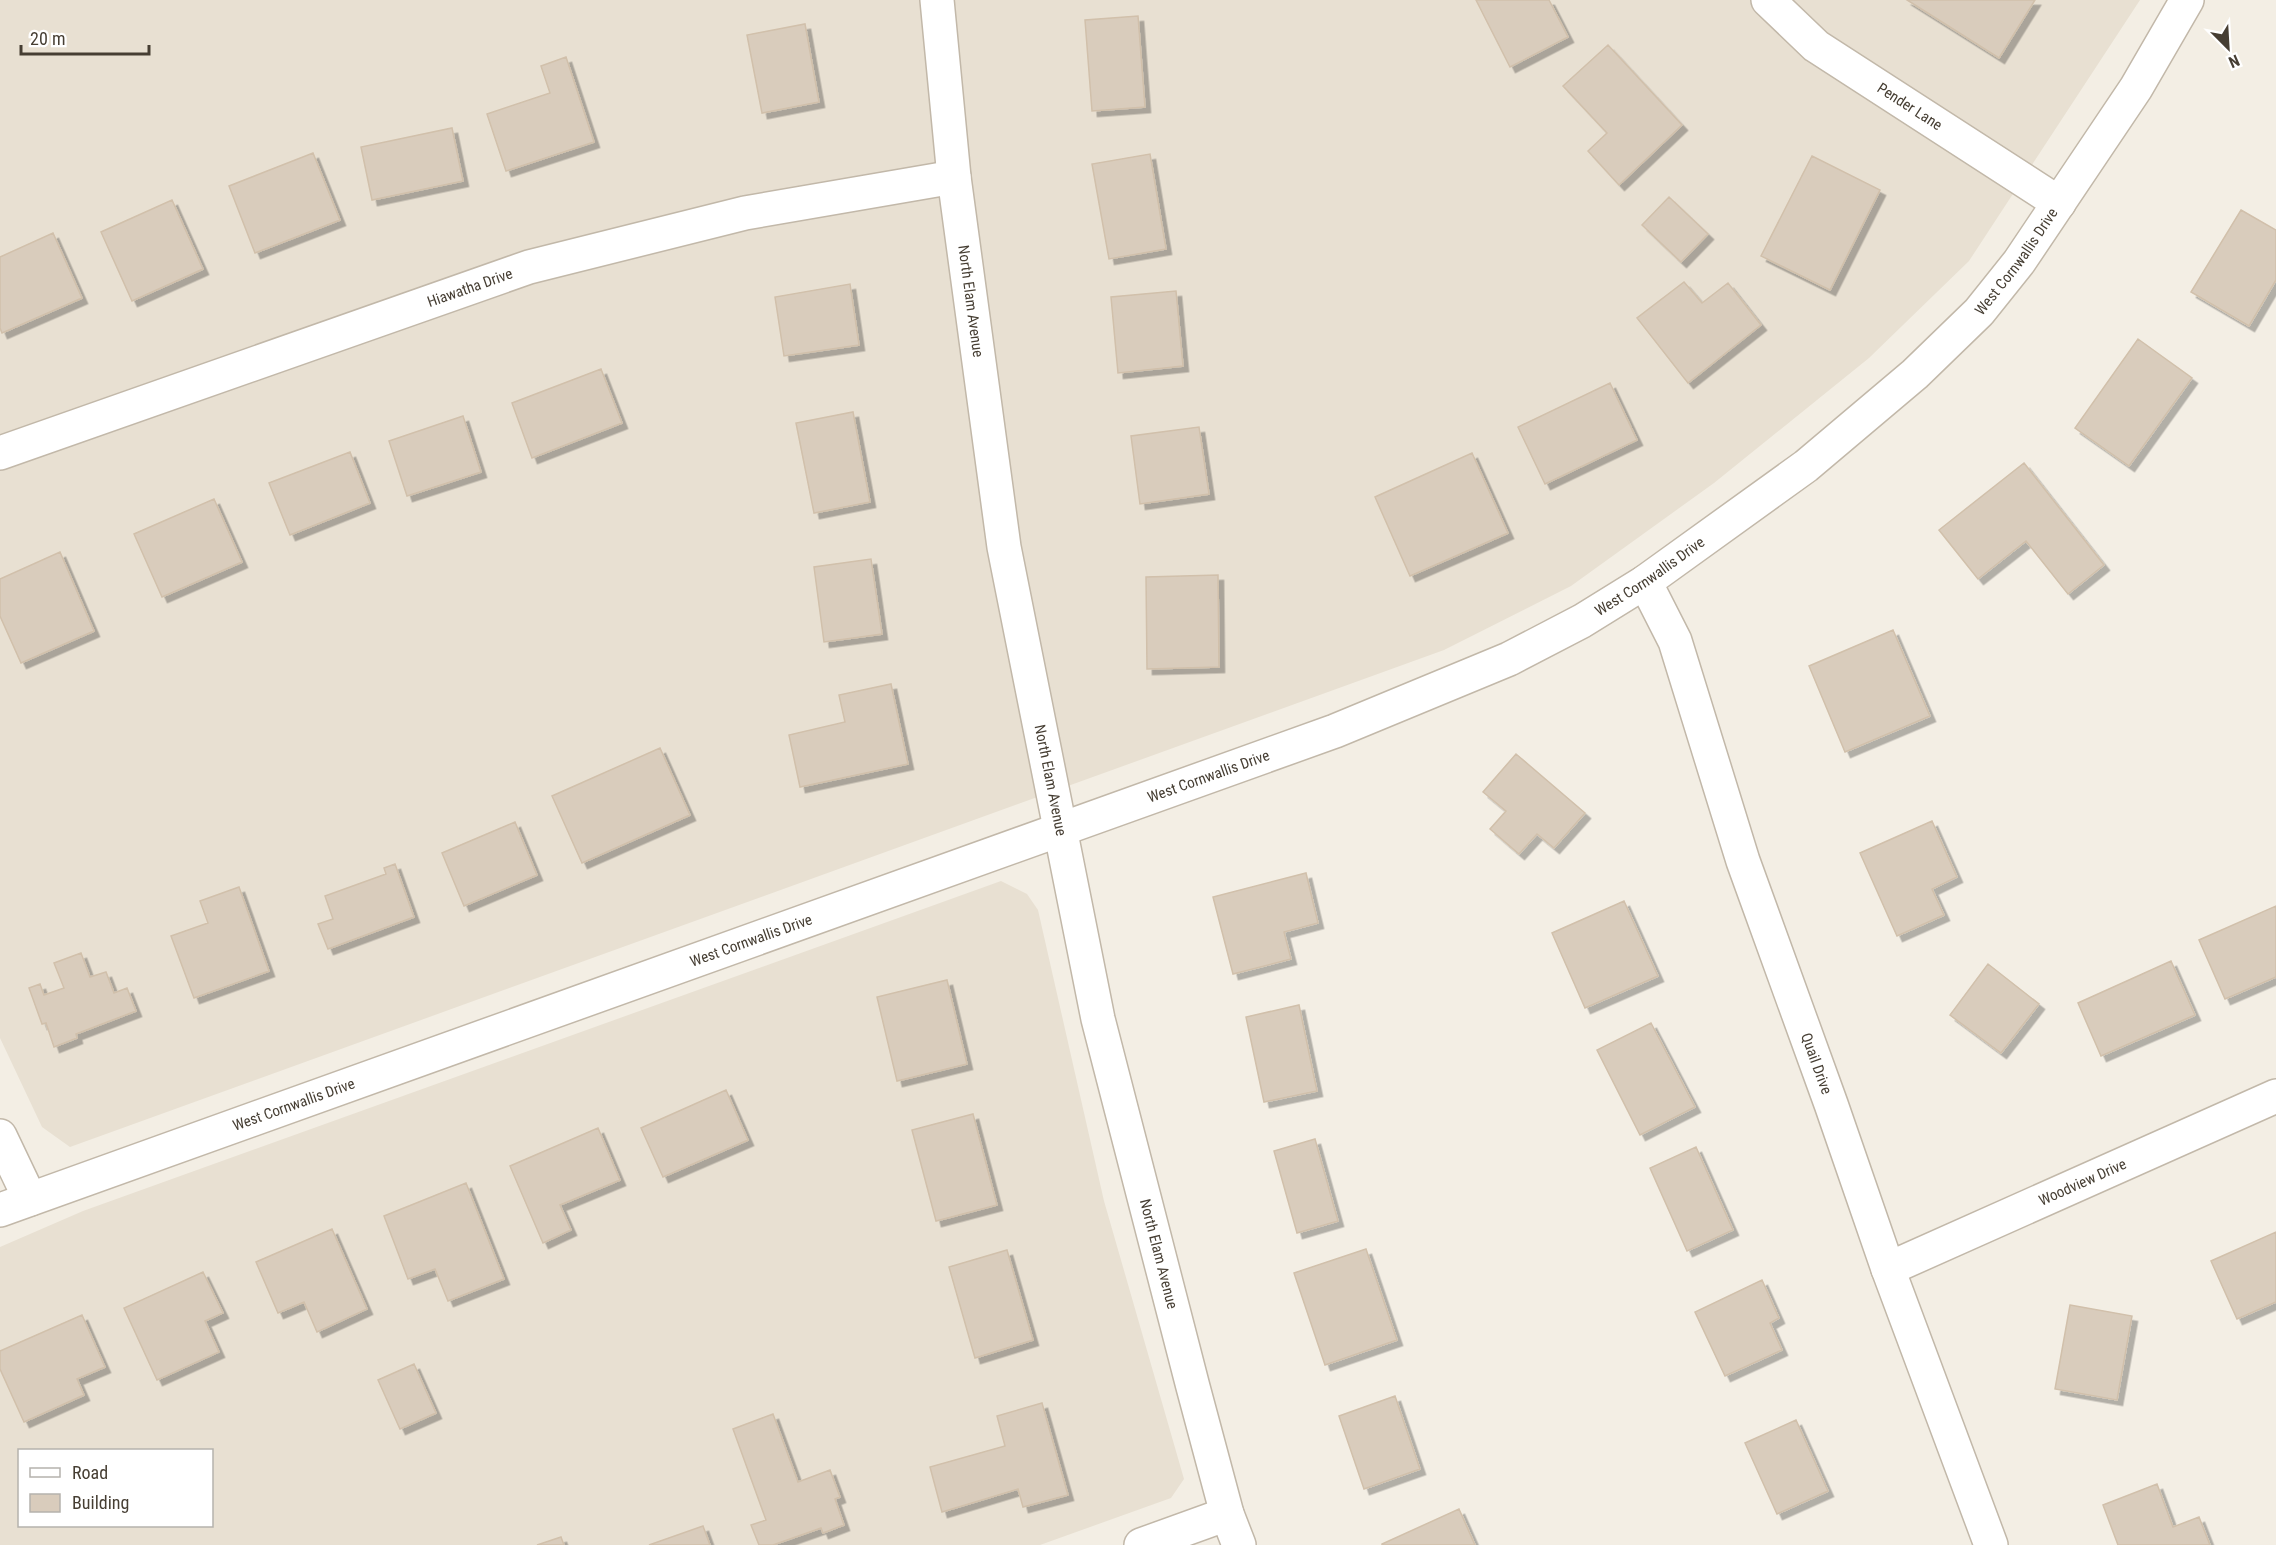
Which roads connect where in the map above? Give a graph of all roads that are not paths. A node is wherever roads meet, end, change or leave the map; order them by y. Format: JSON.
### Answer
{"nodes":[{"id":1,"x":937,"y":0,"type":"edge"},
{"id":2,"x":1768,"y":0,"type":"edge"},
{"id":3,"x":2187,"y":0,"type":"edge"},
{"id":4,"x":954,"y":177,"type":"junction"},
{"id":5,"x":2059,"y":203,"type":"junction"},
{"id":6,"x":0,"y":453,"type":"edge"},
{"id":7,"x":1645,"y":582,"type":"junction"},
{"id":8,"x":1060,"y":830,"type":"junction"},
{"id":9,"x":2276,"y":1096,"type":"edge"},
{"id":10,"x":0,"y":1136,"type":"edge"},
{"id":11,"x":15,"y":1205,"type":"edge"},
{"id":12,"x":1888,"y":1269,"type":"junction"},
{"id":13,"x":1227,"y":1514,"type":"junction"},
{"id":14,"x":1141,"y":1545,"type":"edge"},
{"id":15,"x":1239,"y":1545,"type":"edge"},
{"id":16,"x":1991,"y":1545,"type":"edge"}],
"edges":[{"from":1,"to":4,"type":"street","name":"North Elam Avenue"},
{"from":2,"to":5,"type":"street","name":"Pender Lane"},
{"from":3,"to":5,"type":"street","name":"West Cornwallis Drive"},
{"from":4,"to":6,"type":"street","name":"Hiawatha Drive"},
{"from":4,"to":8,"type":"street","name":"North Elam Avenue"},
{"from":5,"to":7,"type":"street","name":"West Cornwallis Drive"},
{"from":7,"to":8,"type":"street","name":"West Cornwallis Drive"},
{"from":7,"to":12,"type":"street","name":"Quail Drive"},
{"from":8,"to":11,"type":"street","name":"West Cornwallis Drive"},
{"from":8,"to":13,"type":"street","name":"North Elam Avenue"},
{"from":9,"to":12,"type":"street","name":"Woodview Drive"},
{"from":10,"to":11,"type":"street"},
{"from":12,"to":16,"type":"street","name":"Quail Drive"},
{"from":13,"to":14,"type":"street"},
{"from":13,"to":15,"type":"street","name":"North Elam Avenue"}]}
